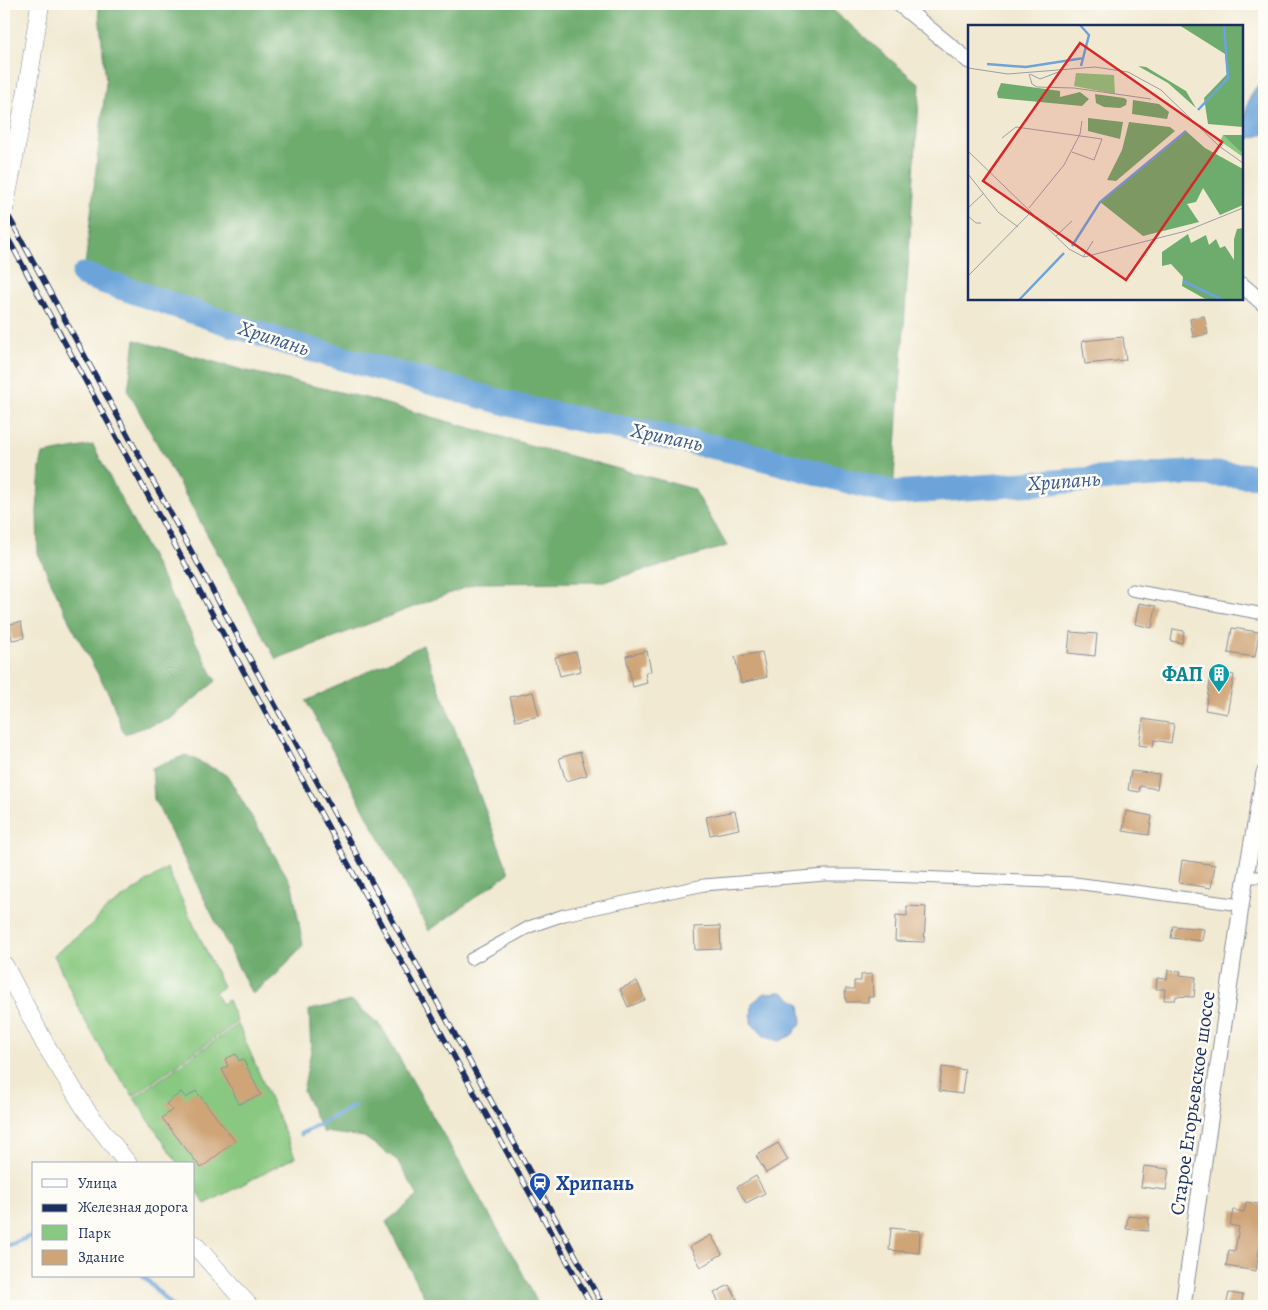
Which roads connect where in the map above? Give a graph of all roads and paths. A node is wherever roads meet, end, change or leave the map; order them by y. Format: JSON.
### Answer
{"nodes":[{"id":1,"x":40,"y":4,"type":"edge"},
{"id":2,"x":900,"y":4,"type":"edge"},
{"id":3,"x":968,"y":60,"type":"edge"},
{"id":4,"x":4,"y":210,"type":"edge"},
{"id":5,"x":1243,"y":286,"type":"edge"},
{"id":6,"x":1264,"y":304,"type":"edge"},
{"id":7,"x":1132,"y":590,"type":"dead end"},
{"id":8,"x":1264,"y":614,"type":"edge"},
{"id":9,"x":1264,"y":773,"type":"edge"},
{"id":10,"x":1246,"y":877,"type":"junction"},
{"id":11,"x":1264,"y":877,"type":"edge"},
{"id":12,"x":1242,"y":905,"type":"junction"},
{"id":13,"x":471,"y":959,"type":"dead end"},
{"id":14,"x":4,"y":966,"type":"edge"},
{"id":15,"x":126,"y":1162,"type":"edge"},
{"id":16,"x":195,"y":1245,"type":"edge"},
{"id":17,"x":250,"y":1306,"type":"edge"},
{"id":18,"x":1183,"y":1306,"type":"edge"}],
"edges":[{"from":1,"to":4,"type":"main road","bridge":true},
{"from":2,"to":3,"type":"main road"},
{"from":5,"to":6,"type":"main road"},
{"from":7,"to":8,"type":"street"},
{"from":9,"to":10,"type":"main road","name":"Старое Егорьевское шоссе"},
{"from":10,"to":11,"type":"street"},
{"from":10,"to":12,"type":"main road","name":"Старое Егорьевское шоссе"},
{"from":12,"to":13,"type":"street"},
{"from":12,"to":18,"type":"main road","name":"Старое Егорьевское шоссе"},
{"from":14,"to":15,"type":"main road"},
{"from":16,"to":17,"type":"main road"}]}
